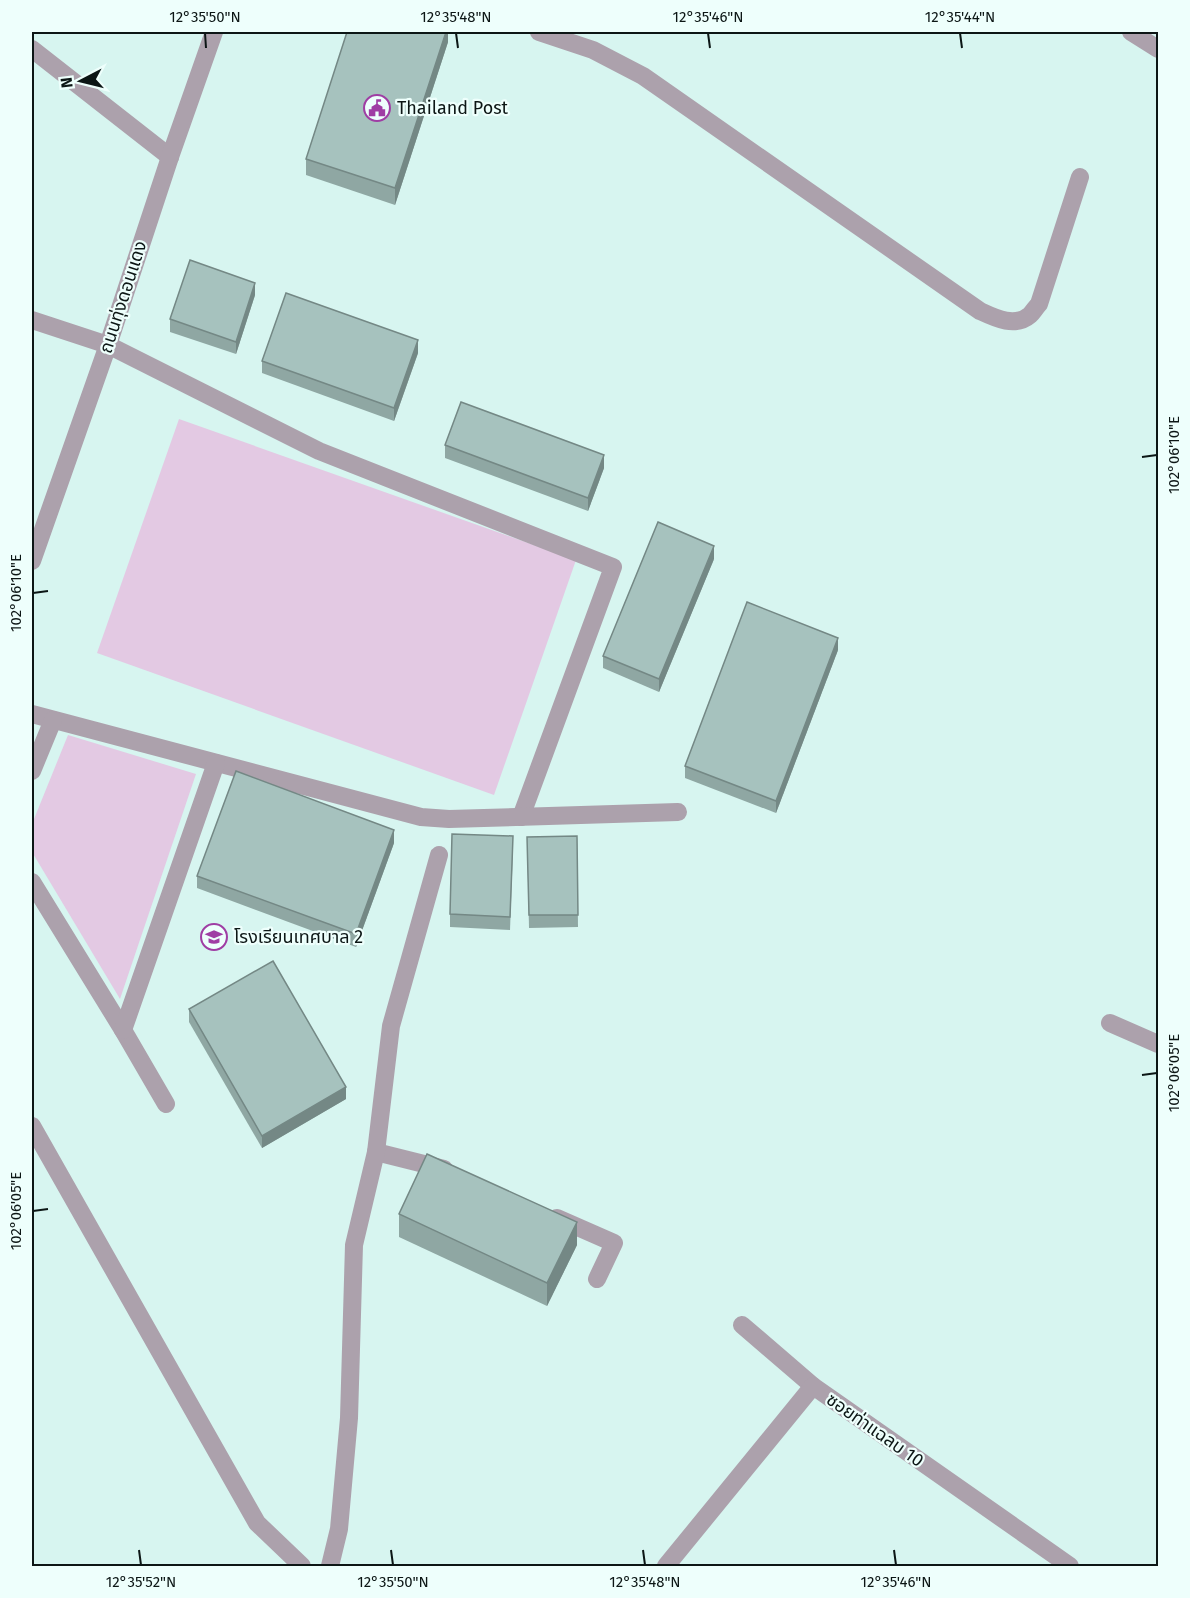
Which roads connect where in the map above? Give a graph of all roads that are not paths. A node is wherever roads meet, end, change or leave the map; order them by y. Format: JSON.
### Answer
{"nodes":[{"id":1,"x":214,"y":32,"type":"edge"},
{"id":2,"x":539,"y":32,"type":"edge"},
{"id":3,"x":1131,"y":32,"type":"edge"},
{"id":4,"x":32,"y":49,"type":"edge"},
{"id":5,"x":1158,"y":49,"type":"edge"},
{"id":6,"x":170,"y":157,"type":"junction"},
{"id":7,"x":1080,"y":177,"type":"dead end"},
{"id":8,"x":32,"y":320,"type":"edge"},
{"id":9,"x":108,"y":345,"type":"junction"},
{"id":10,"x":32,"y":561,"type":"edge"},
{"id":11,"x":32,"y":714,"type":"edge"},
{"id":12,"x":54,"y":720,"type":"junction"},
{"id":13,"x":216,"y":763,"type":"junction"},
{"id":14,"x":32,"y":771,"type":"edge"},
{"id":15,"x":678,"y":812,"type":"dead end"},
{"id":16,"x":521,"y":817,"type":"junction"},
{"id":17,"x":439,"y":855,"type":"dead end"},
{"id":18,"x":32,"y":882,"type":"edge"},
{"id":19,"x":1110,"y":1023,"type":"dead end"},
{"id":20,"x":123,"y":1030,"type":"junction"},
{"id":21,"x":1158,"y":1044,"type":"edge"},
{"id":22,"x":166,"y":1104,"type":"dead end"},
{"id":23,"x":32,"y":1126,"type":"edge"},
{"id":24,"x":376,"y":1152,"type":"junction"},
{"id":25,"x":455,"y":1174,"type":"edge"},
{"id":26,"x":540,"y":1211,"type":"edge"},
{"id":27,"x":597,"y":1278,"type":"dead end"},
{"id":28,"x":742,"y":1325,"type":"dead end"},
{"id":29,"x":813,"y":1386,"type":"junction"},
{"id":30,"x":302,"y":1566,"type":"edge"},
{"id":31,"x":330,"y":1566,"type":"edge"},
{"id":32,"x":666,"y":1566,"type":"edge"},
{"id":33,"x":1070,"y":1566,"type":"edge"}],
"edges":[{"from":1,"to":6,"type":"street","name":"ถนนทุ่งดอนแดง"},
{"from":2,"to":7,"type":"street"},
{"from":3,"to":5,"type":"street"},
{"from":4,"to":6,"type":"street"},
{"from":6,"to":9,"type":"street","name":"ถนนทุ่งดอนแดง"},
{"from":8,"to":9,"type":"street"},
{"from":9,"to":10,"type":"street","name":"ถนนทุ่งดอนแดง"},
{"from":9,"to":16,"type":"street"},
{"from":11,"to":12,"type":"street"},
{"from":12,"to":13,"type":"street"},
{"from":12,"to":14,"type":"street"},
{"from":13,"to":16,"type":"street"},
{"from":13,"to":20,"type":"street"},
{"from":15,"to":16,"type":"street"},
{"from":17,"to":24,"type":"street"},
{"from":18,"to":20,"type":"street"},
{"from":19,"to":21,"type":"street"},
{"from":20,"to":22,"type":"street"},
{"from":23,"to":30,"type":"street"},
{"from":24,"to":25,"type":"street"},
{"from":24,"to":31,"type":"street"},
{"from":26,"to":27,"type":"street"},
{"from":28,"to":29,"type":"street"},
{"from":29,"to":32,"type":"street","name":"ซอยท่าแฉลบ 10"},
{"from":29,"to":33,"type":"street","name":"ซอยท่าแฉลบ 10"}]}
